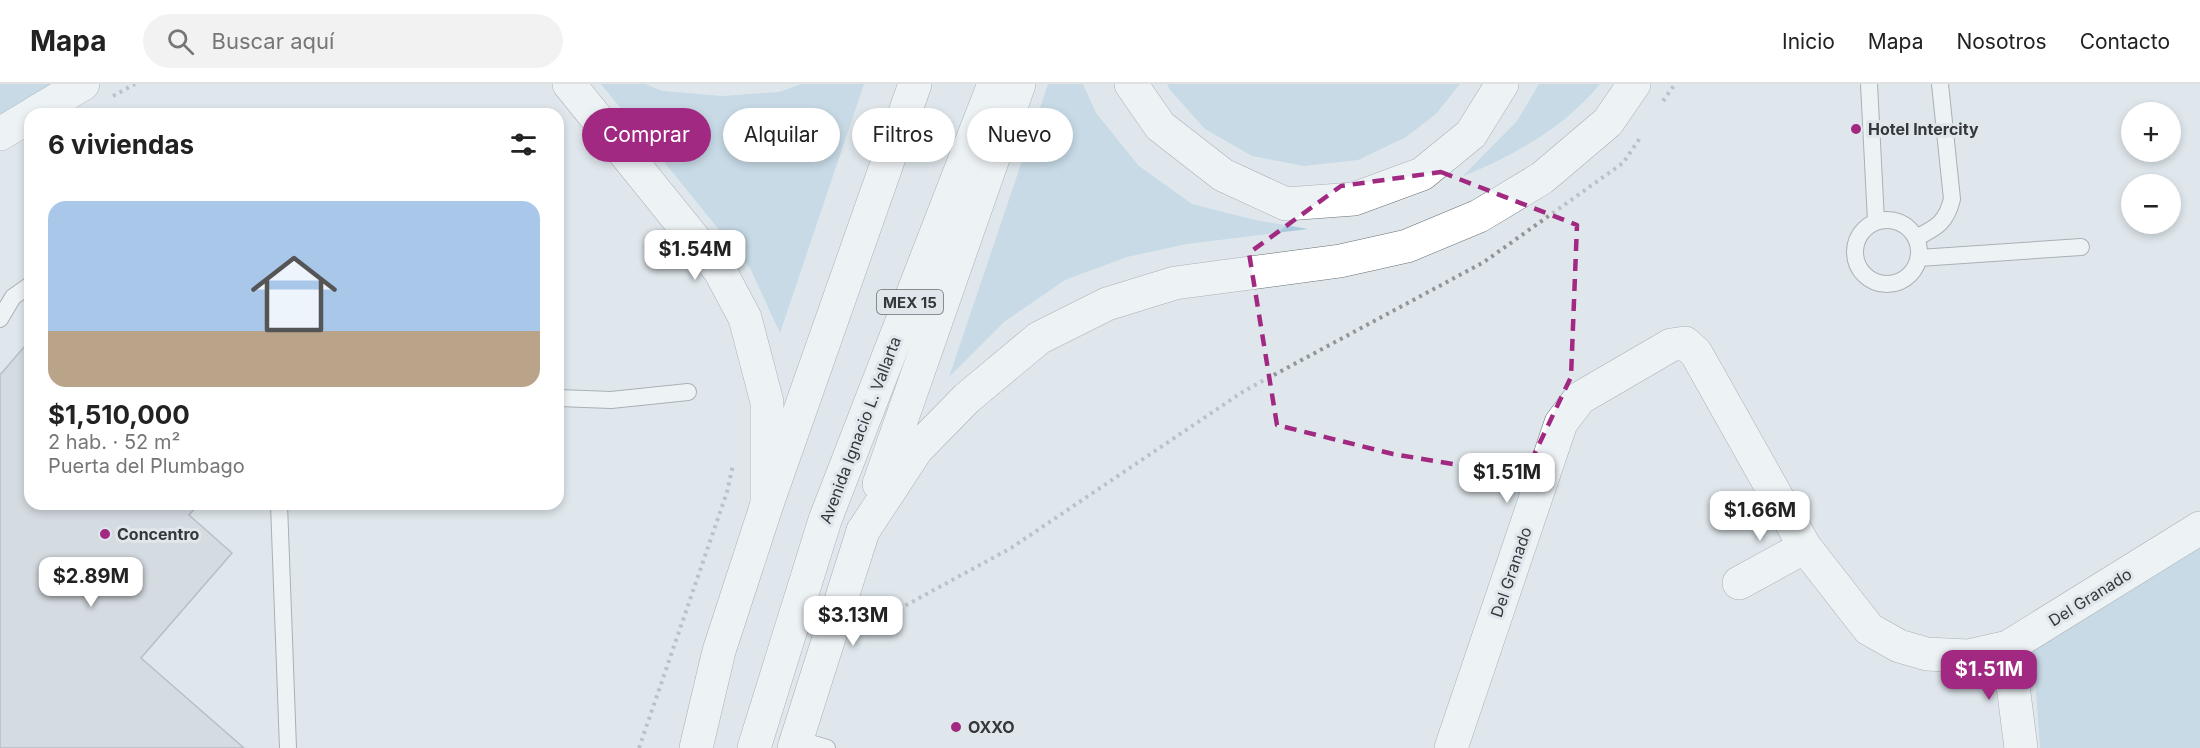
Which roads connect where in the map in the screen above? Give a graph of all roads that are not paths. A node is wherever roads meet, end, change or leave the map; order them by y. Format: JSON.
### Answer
{"nodes":[{"id":1,"x":83,"y":84,"type":"edge"},
{"id":2,"x":569,"y":84,"type":"edge"},
{"id":3,"x":915,"y":84,"type":"edge"},
{"id":4,"x":994,"y":84,"type":"edge"},
{"id":5,"x":1019,"y":84,"type":"edge"},
{"id":6,"x":1131,"y":84,"type":"edge"},
{"id":7,"x":1502,"y":84,"type":"edge"},
{"id":8,"x":1634,"y":84,"type":"edge"},
{"id":9,"x":1869,"y":84,"type":"edge"},
{"id":10,"x":1940,"y":84,"type":"edge"},
{"id":11,"x":44,"y":108,"type":"edge"},
{"id":12,"x":24,"y":120,"type":"edge"},
{"id":13,"x":0,"y":134,"type":"edge"},
{"id":14,"x":1876,"y":221,"type":"junction"},
{"id":15,"x":1916,"y":238,"type":"junction"},
{"id":16,"x":2080,"y":247,"type":"dead end"},
{"id":17,"x":1919,"y":258,"type":"junction"},
{"id":18,"x":24,"y":289,"type":"edge"},
{"id":19,"x":0,"y":319,"type":"edge"},
{"id":20,"x":688,"y":392,"type":"dead end"},
{"id":21,"x":564,"y":398,"type":"edge"},
{"id":22,"x":767,"y":504,"type":"junction"},
{"id":23,"x":279,"y":510,"type":"edge"},
{"id":24,"x":2200,"y":528,"type":"edge"},
{"id":25,"x":863,"y":531,"type":"junction"},
{"id":26,"x":1805,"y":547,"type":"junction"},
{"id":27,"x":1739,"y":583,"type":"dead end"},
{"id":28,"x":2008,"y":647,"type":"junction"},
{"id":29,"x":806,"y":745,"type":"edge"},
{"id":30,"x":288,"y":748,"type":"edge"},
{"id":31,"x":696,"y":748,"type":"edge"},
{"id":32,"x":754,"y":748,"type":"edge"},
{"id":33,"x":1451,"y":748,"type":"edge"},
{"id":34,"x":2021,"y":748,"type":"edge"}],
"edges":[{"from":1,"to":11,"type":"main road"},
{"from":2,"to":22,"type":"main road"},
{"from":3,"to":22,"type":"main road"},
{"from":4,"to":32,"type":"main road","name":"Avenida Ignacio L. Vallarta","number":"MEX 15"},
{"from":5,"to":25,"type":"main road"},
{"from":6,"to":7,"type":"main road"},
{"from":8,"to":25,"type":"main road"},
{"from":9,"to":14,"type":"lane"},
{"from":10,"to":15,"type":"lane"},
{"from":12,"to":13,"type":"main road"},
{"from":14,"to":15,"type":"lane"},
{"from":14,"to":17,"type":"lane"},
{"from":15,"to":17,"type":"lane"},
{"from":16,"to":17,"type":"lane"},
{"from":18,"to":19,"type":"lane"},
{"from":20,"to":21,"type":"lane"},
{"from":22,"to":31,"type":"main road"},
{"from":23,"to":30,"type":"lane"},
{"from":24,"to":28,"type":"main road","name":"Del Granado"},
{"from":25,"to":29,"type":"main road"},
{"from":26,"to":27,"type":"main road"},
{"from":26,"to":28,"type":"main road","name":"Del Granado"},
{"from":26,"to":33,"type":"main road","name":"Del Granado"},
{"from":28,"to":34,"type":"main road"}]}
